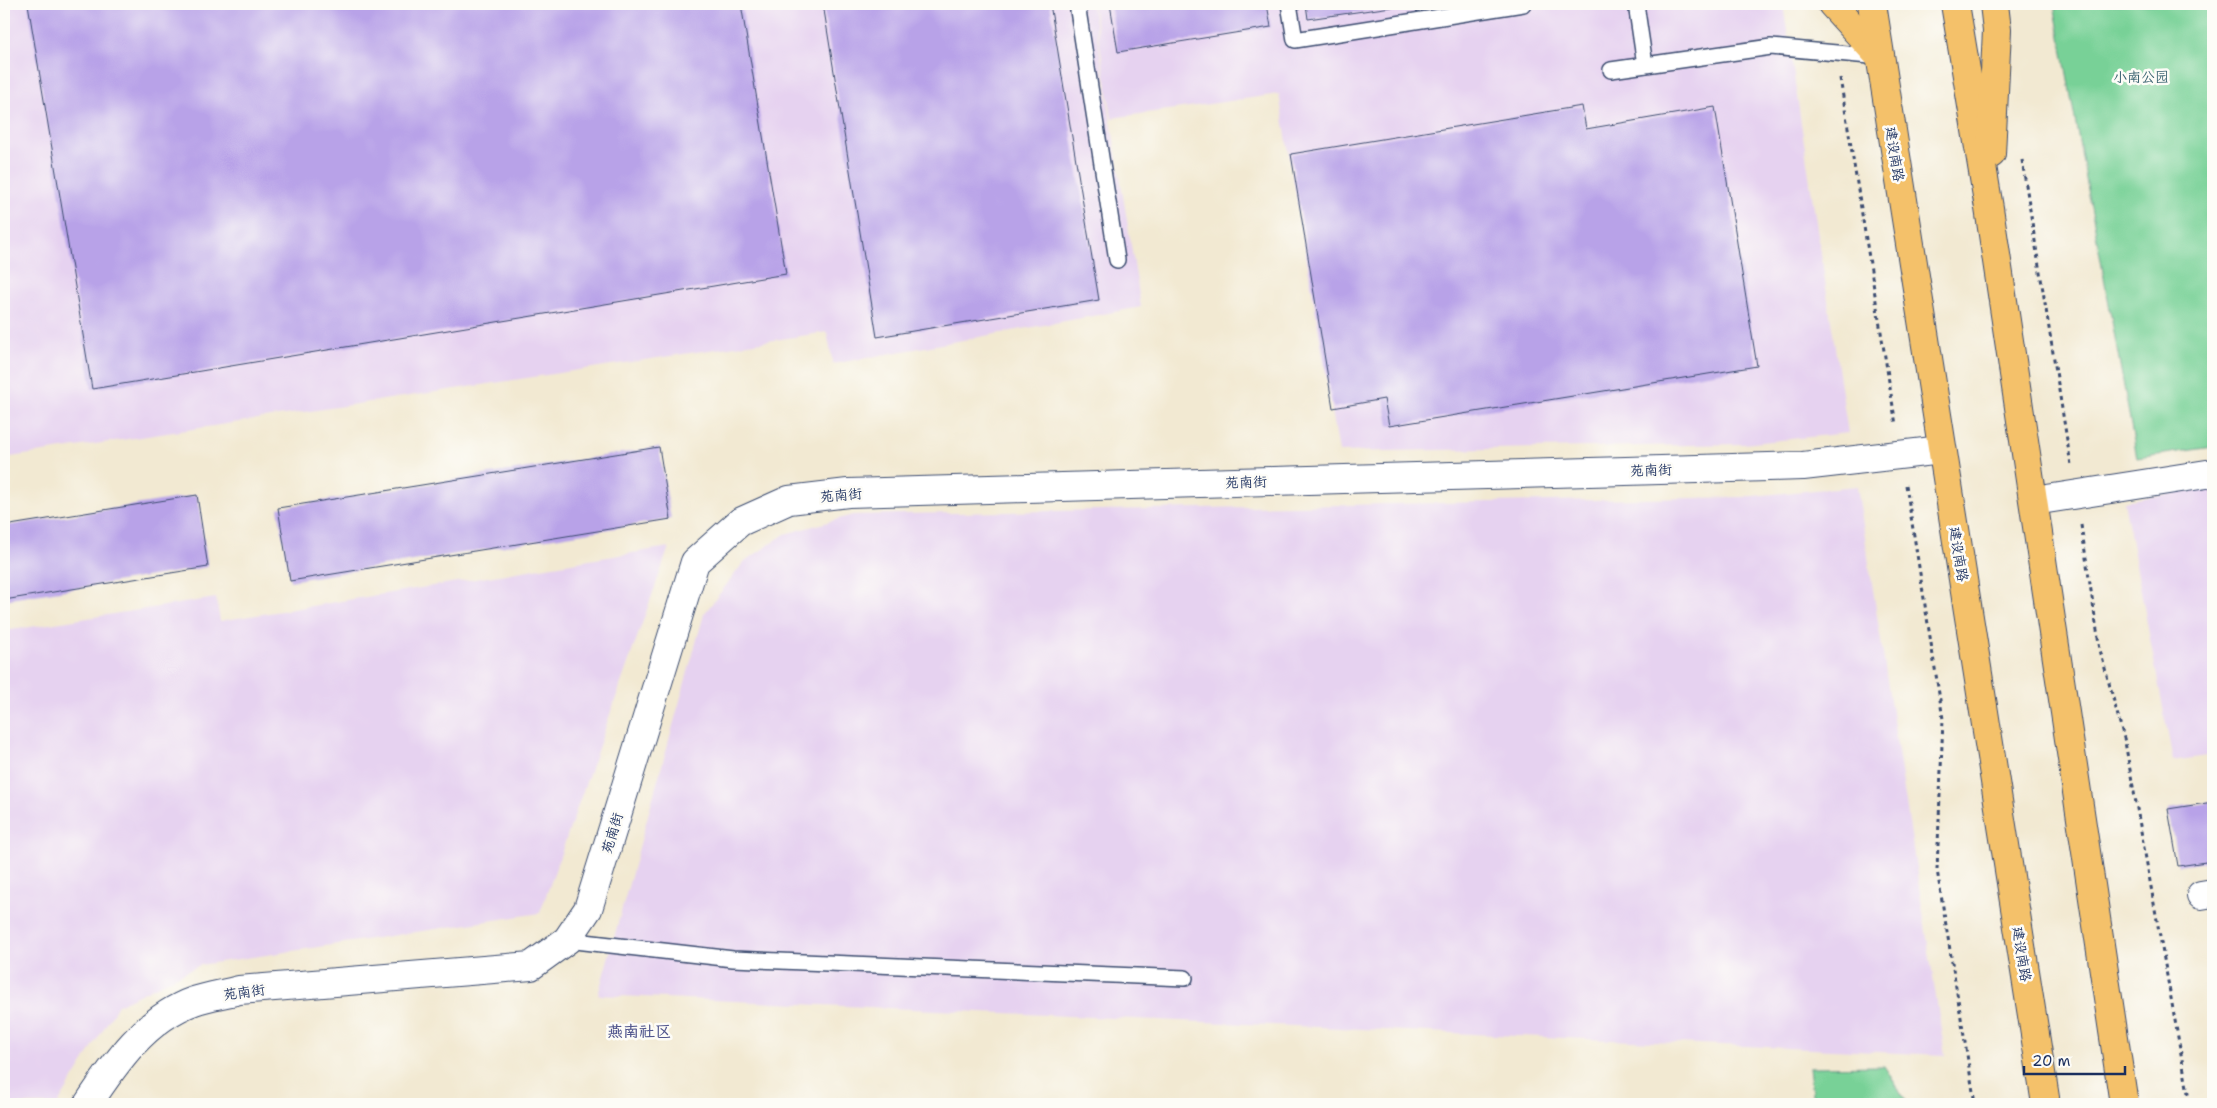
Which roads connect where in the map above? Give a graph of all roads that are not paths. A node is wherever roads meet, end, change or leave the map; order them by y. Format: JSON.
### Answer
{"nodes":[{"id":1,"x":1077,"y":4,"type":"edge"},
{"id":2,"x":1289,"y":4,"type":"edge"},
{"id":3,"x":1523,"y":4,"type":"edge"},
{"id":4,"x":1636,"y":4,"type":"edge"},
{"id":5,"x":1832,"y":4,"type":"edge"},
{"id":6,"x":1872,"y":4,"type":"edge"},
{"id":7,"x":1955,"y":4,"type":"edge"},
{"id":8,"x":1994,"y":4,"type":"edge"},
{"id":9,"x":1880,"y":57,"type":"junction"},
{"id":10,"x":1645,"y":65,"type":"junction"},
{"id":11,"x":1611,"y":70,"type":"dead end"},
{"id":12,"x":1989,"y":208,"type":"junction"},
{"id":13,"x":1117,"y":260,"type":"dead end"},
{"id":14,"x":1942,"y":450,"type":"junction"},
{"id":15,"x":2213,"y":473,"type":"edge"},
{"id":16,"x":2034,"y":501,"type":"junction"},
{"id":17,"x":567,"y":940,"type":"junction"},
{"id":18,"x":1185,"y":978,"type":"dead end"},
{"id":19,"x":95,"y":1102,"type":"edge"},
{"id":20,"x":2046,"y":1104,"type":"edge"},
{"id":21,"x":2124,"y":1104,"type":"edge"}],
"edges":[{"from":1,"to":13,"type":"lane"},
{"from":2,"to":3,"type":"lane"},
{"from":4,"to":10,"type":"lane"},
{"from":5,"to":9,"type":"main road"},
{"from":6,"to":9,"type":"main road","name":"建设南路"},
{"from":7,"to":12,"type":"main road"},
{"from":8,"to":12,"type":"main road"},
{"from":9,"to":10,"type":"lane"},
{"from":9,"to":14,"type":"main road","name":"建设南路"},
{"from":10,"to":11,"type":"lane"},
{"from":12,"to":16,"type":"main road"},
{"from":14,"to":17,"type":"street","name":"苑南街"},
{"from":14,"to":20,"type":"main road","name":"建设南路"},
{"from":15,"to":16,"type":"street"},
{"from":16,"to":21,"type":"main road"},
{"from":17,"to":18,"type":"lane"},
{"from":17,"to":19,"type":"street","name":"苑南街"}]}
